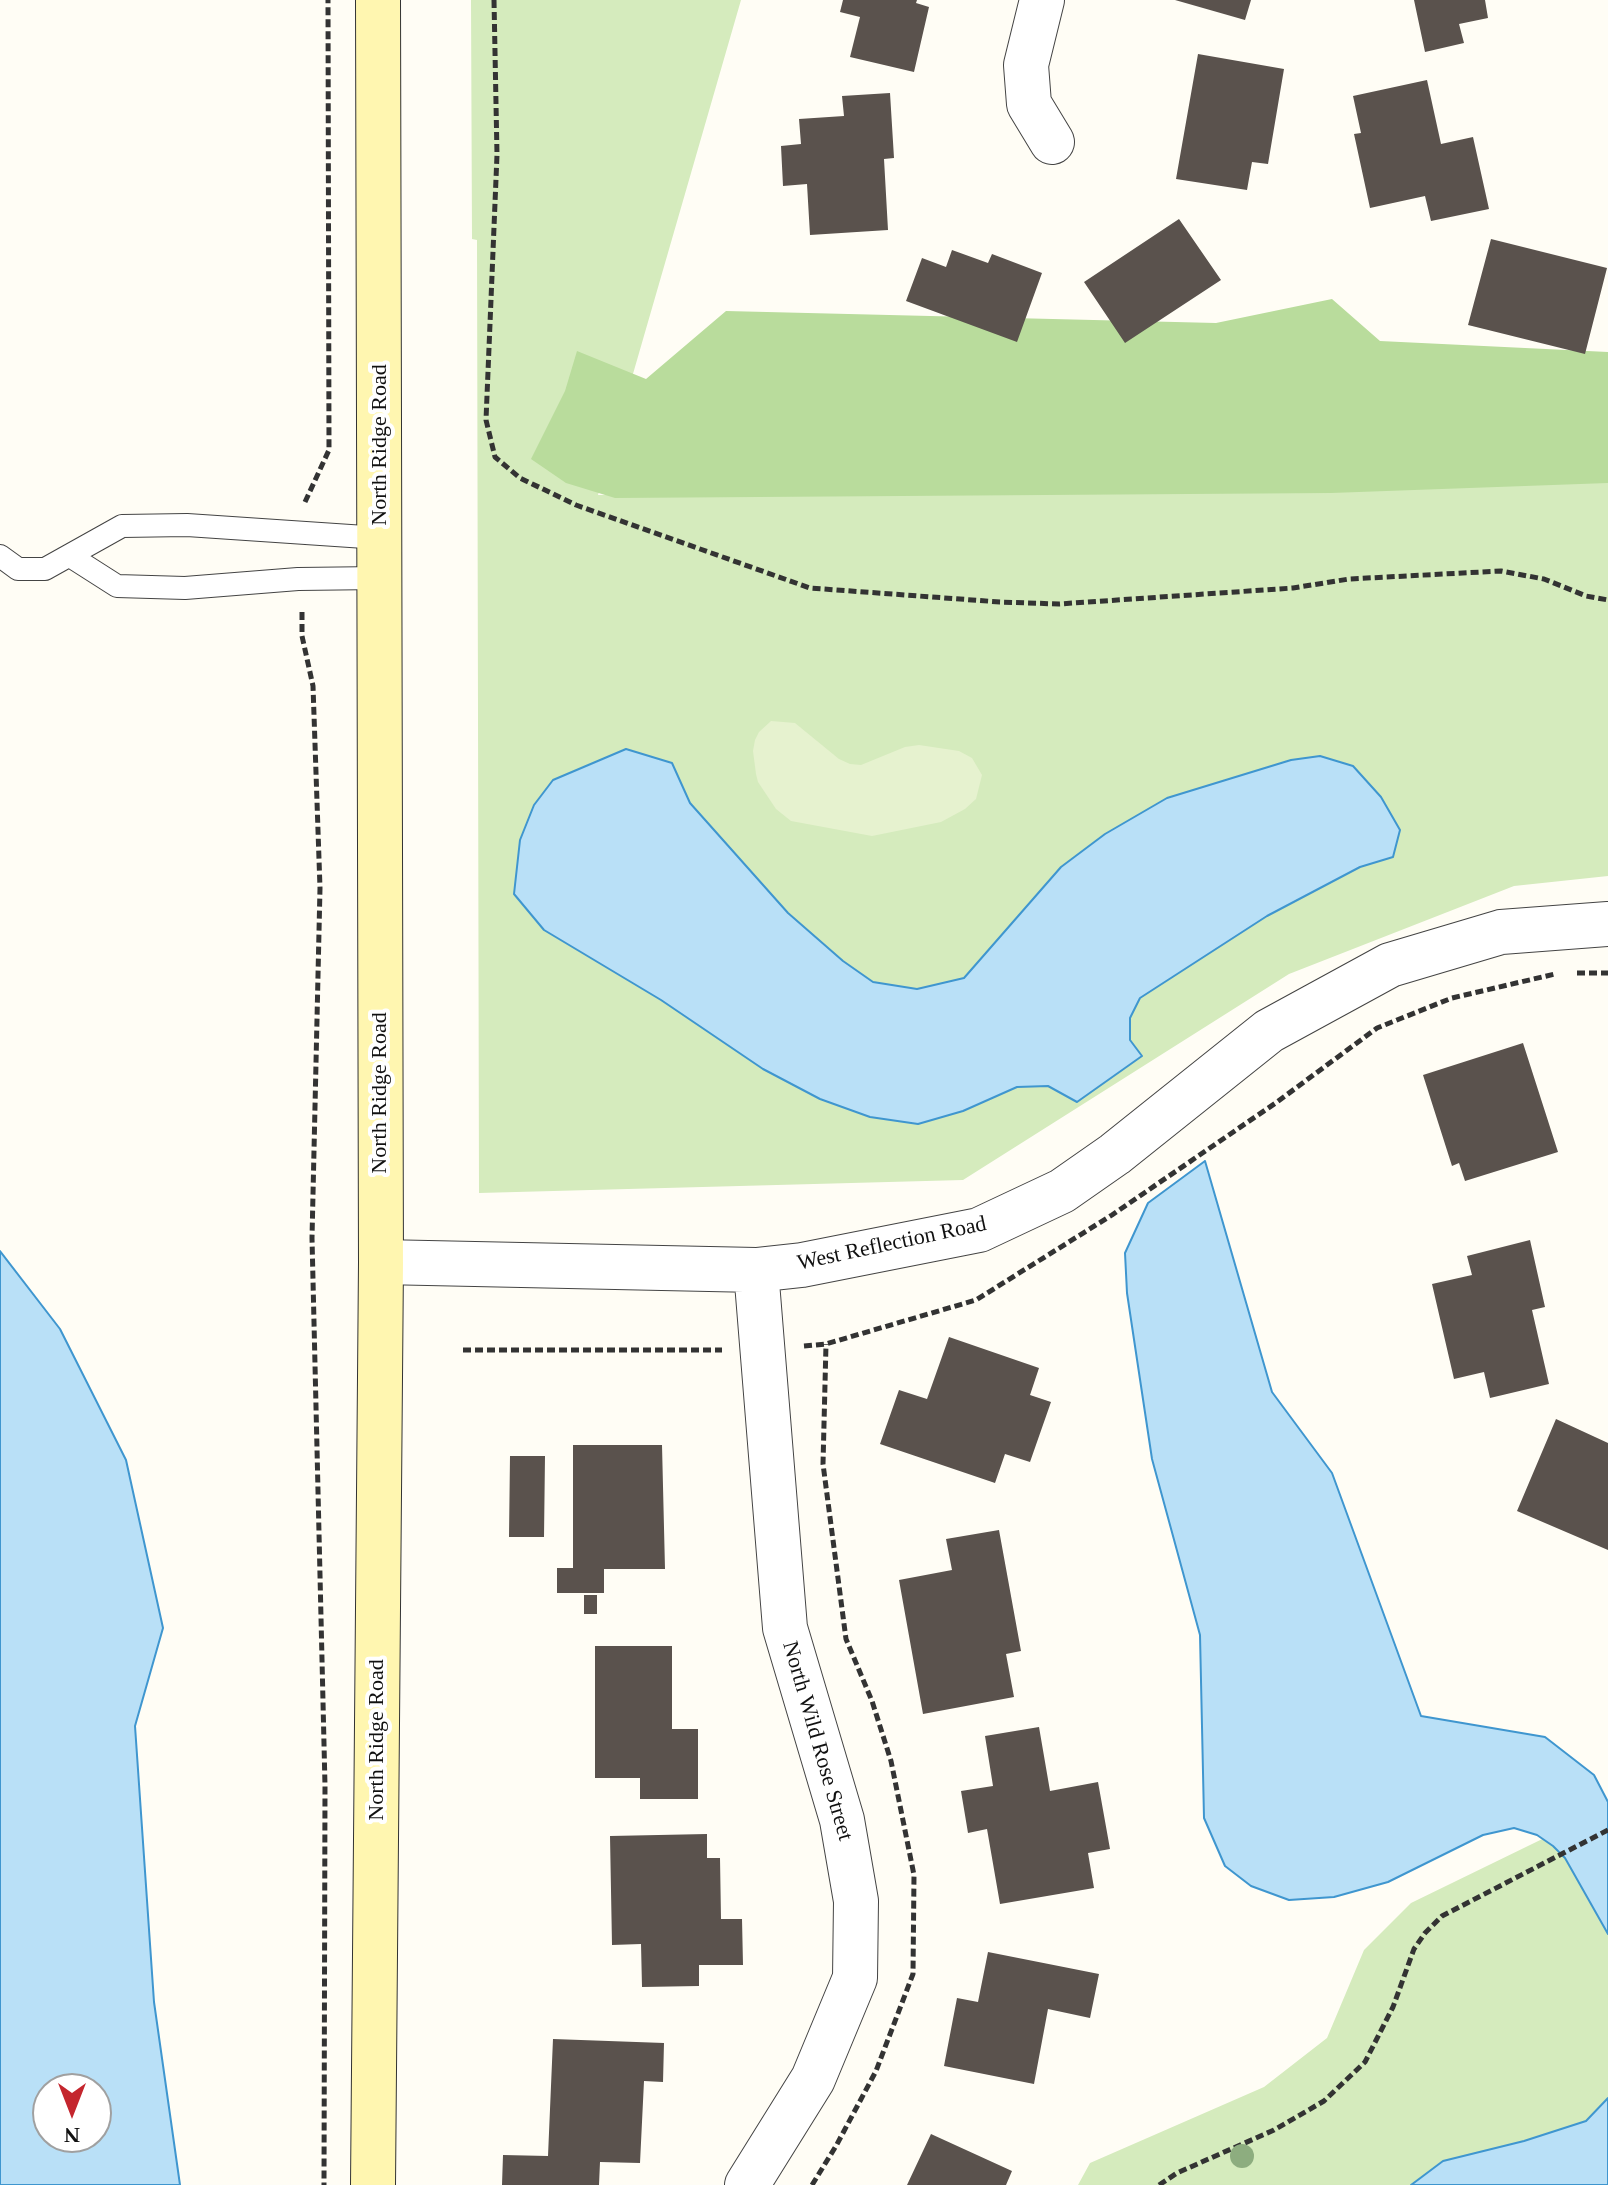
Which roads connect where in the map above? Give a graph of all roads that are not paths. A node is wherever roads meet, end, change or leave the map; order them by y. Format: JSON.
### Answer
{"nodes":[{"id":1,"x":378,"y":0,"type":"edge"},
{"id":2,"x":1042,"y":0,"type":"edge"},
{"id":3,"x":1052,"y":142,"type":"dead end"},
{"id":4,"x":0,"y":556,"type":"edge"},
{"id":5,"x":70,"y":556,"type":"junction"},
{"id":6,"x":379,"y":558,"type":"junction"},
{"id":7,"x":1608,"y":924,"type":"edge"},
{"id":8,"x":381,"y":1262,"type":"junction"},
{"id":9,"x":756,"y":1270,"type":"junction"},
{"id":10,"x":373,"y":2185,"type":"edge"},
{"id":11,"x":747,"y":2185,"type":"edge"}],
"edges":[{"from":1,"to":6,"type":"main road","name":"North Ridge Road"},
{"from":2,"to":3,"type":"street"},
{"from":4,"to":5,"type":"lane"},
{"from":5,"to":6,"type":"lane"},
{"from":5,"to":6,"type":"lane"},
{"from":6,"to":8,"type":"main road","name":"North Ridge Road"},
{"from":7,"to":9,"type":"street","name":"West Reflection Road"},
{"from":8,"to":9,"type":"street","name":"West Reflection Road"},
{"from":8,"to":10,"type":"main road","name":"North Ridge Road"},
{"from":9,"to":11,"type":"street","name":"North Wild Rose Street"}]}
